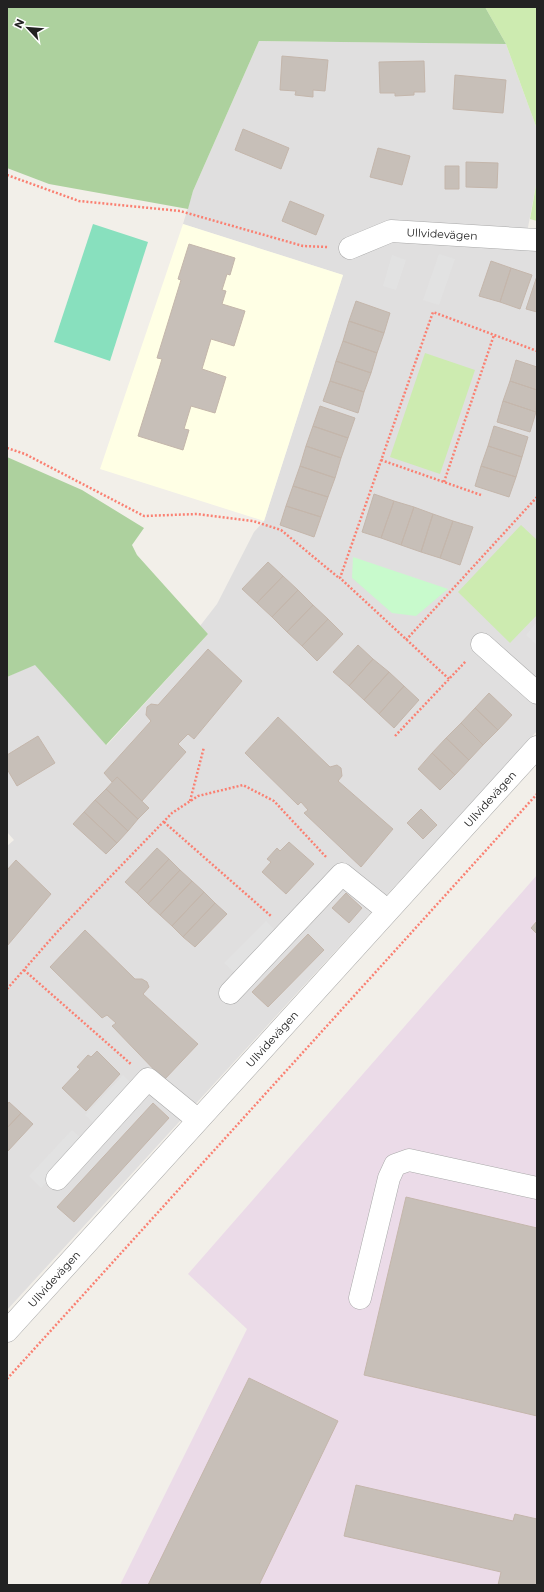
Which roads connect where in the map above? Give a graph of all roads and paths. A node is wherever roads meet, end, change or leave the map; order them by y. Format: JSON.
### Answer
{"nodes":[{"id":1,"x":7,"y":175,"type":"edge"},
{"id":2,"x":537,"y":240,"type":"edge"},
{"id":3,"x":350,"y":248,"type":"joint"},
{"id":4,"x":494,"y":335,"type":"junction"},
{"id":5,"x":537,"y":351,"type":"edge"},
{"id":6,"x":7,"y":448,"type":"edge"},
{"id":7,"x":381,"y":460,"type":"junction"},
{"id":8,"x":444,"y":482,"type":"junction"},
{"id":9,"x":481,"y":495,"type":"dead end"},
{"id":10,"x":537,"y":497,"type":"edge"},
{"id":11,"x":340,"y":578,"type":"junction"},
{"id":12,"x":406,"y":640,"type":"junction"},
{"id":13,"x":482,"y":644,"type":"joint"},
{"id":14,"x":449,"y":679,"type":"junction"},
{"id":15,"x":537,"y":693,"type":"edge"},
{"id":16,"x":395,"y":736,"type":"dead end"},
{"id":17,"x":204,"y":747,"type":"dead end"},
{"id":18,"x":537,"y":747,"type":"edge"},
{"id":19,"x":537,"y":794,"type":"edge"},
{"id":20,"x":190,"y":801,"type":"junction"},
{"id":21,"x":164,"y":822,"type":"junction"},
{"id":22,"x":342,"y":874,"type":"junction"},
{"id":23,"x":388,"y":911,"type":"junction"},
{"id":24,"x":288,"y":931,"type":"junction"},
{"id":25,"x":24,"y":970,"type":"junction"},
{"id":26,"x":7,"y":989,"type":"edge"},
{"id":27,"x":230,"y":992,"type":"dead end"},
{"id":28,"x":148,"y":1079,"type":"junction"},
{"id":29,"x":198,"y":1120,"type":"junction"},
{"id":30,"x":57,"y":1179,"type":"dead end"},
{"id":31,"x":537,"y":1188,"type":"edge"},
{"id":32,"x":360,"y":1298,"type":"dead end"},
{"id":33,"x":7,"y":1331,"type":"edge"},
{"id":34,"x":7,"y":1379,"type":"edge"}],
"edges":[{"from":1,"to":3,"type":"path"},
{"from":2,"to":3,"type":"street","name":"Ullvidevägen"},
{"from":4,"to":5,"type":"path"},
{"from":4,"to":7,"type":"path"},
{"from":4,"to":8,"type":"path"},
{"from":6,"to":11,"type":"path"},
{"from":7,"to":8,"type":"path"},
{"from":7,"to":11,"type":"path"},
{"from":8,"to":9,"type":"path"},
{"from":10,"to":12,"type":"path"},
{"from":11,"to":12,"type":"path"},
{"from":12,"to":14,"type":"path"},
{"from":13,"to":14,"type":"path"},
{"from":13,"to":15,"type":"street"},
{"from":14,"to":16,"type":"path"},
{"from":17,"to":20,"type":"path"},
{"from":18,"to":23,"type":"street","name":"Ullvidevägen"},
{"from":19,"to":34,"type":"path"},
{"from":20,"to":21,"type":"path"},
{"from":20,"to":22,"type":"path"},
{"from":21,"to":24,"type":"path"},
{"from":21,"to":25,"type":"path"},
{"from":22,"to":23,"type":"street"},
{"from":22,"to":24,"type":"street"},
{"from":23,"to":29,"type":"street","name":"Ullvidevägen"},
{"from":24,"to":27,"type":"street"},
{"from":25,"to":26,"type":"path"},
{"from":25,"to":28,"type":"path"},
{"from":28,"to":29,"type":"street"},
{"from":28,"to":30,"type":"street"},
{"from":29,"to":33,"type":"street","name":"Ullvidevägen"},
{"from":31,"to":32,"type":"street"}]}
